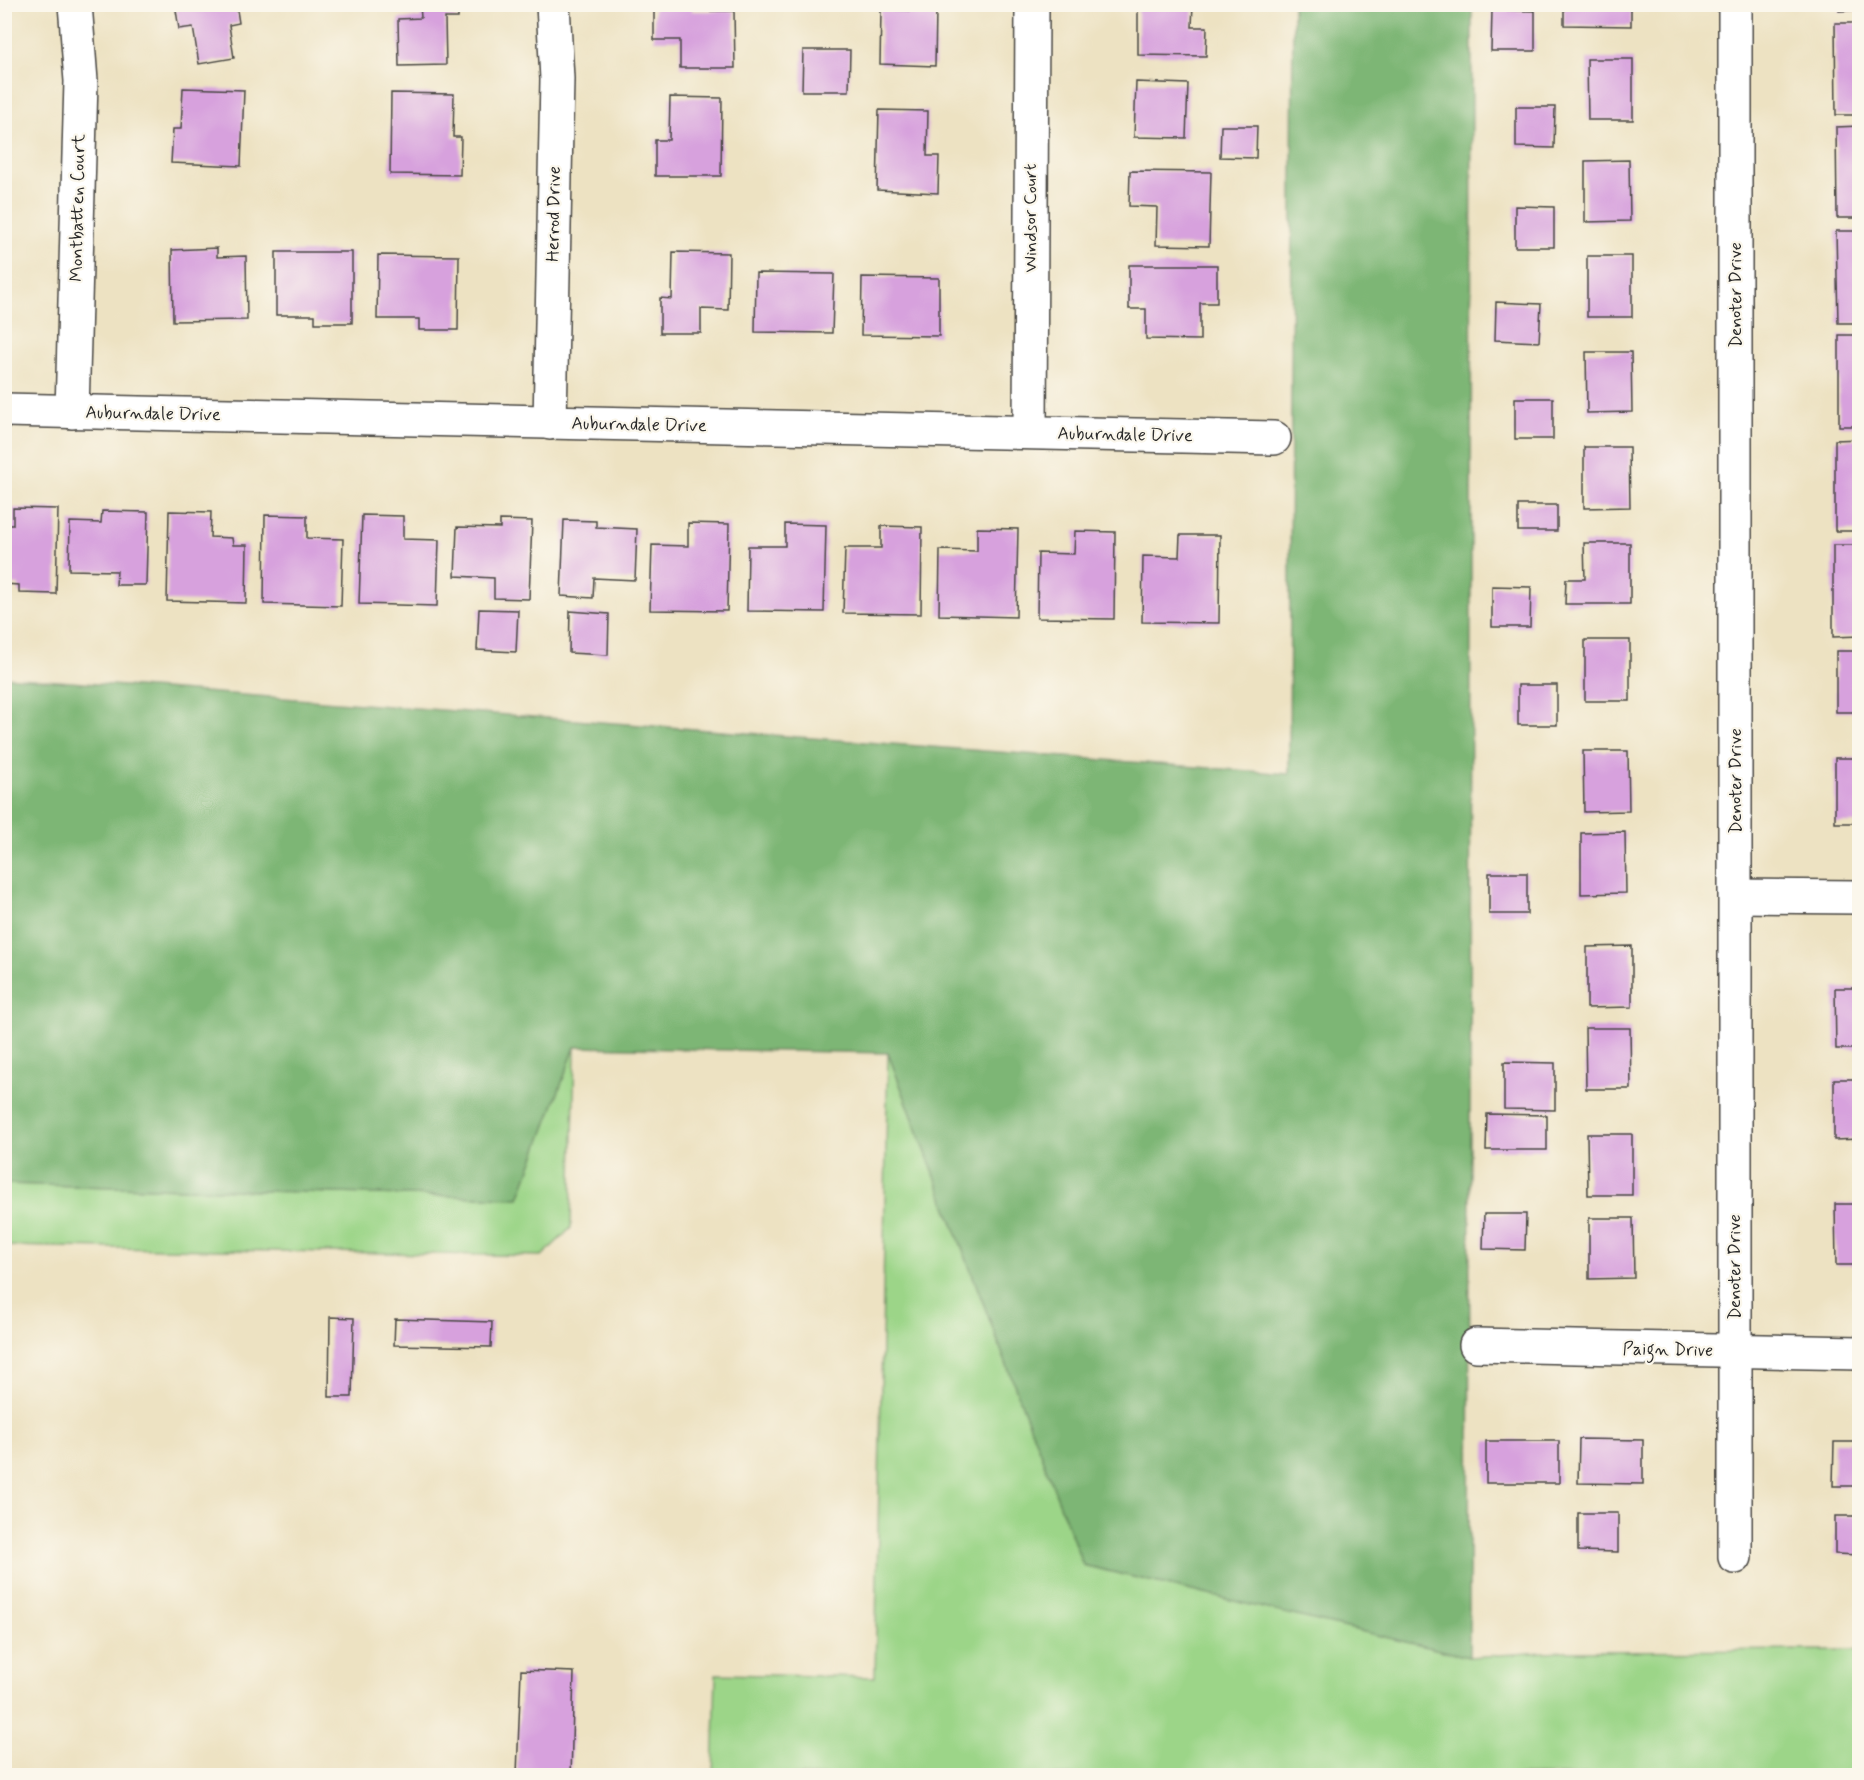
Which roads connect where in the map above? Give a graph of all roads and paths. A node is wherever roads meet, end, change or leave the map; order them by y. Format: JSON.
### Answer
{"nodes":[{"id":1,"x":75,"y":4,"type":"edge"},
{"id":2,"x":553,"y":4,"type":"edge"},
{"id":3,"x":1032,"y":4,"type":"edge"},
{"id":4,"x":1735,"y":4,"type":"edge"},
{"id":5,"x":4,"y":410,"type":"edge"},
{"id":6,"x":72,"y":412,"type":"junction"},
{"id":7,"x":550,"y":423,"type":"junction"},
{"id":8,"x":1030,"y":432,"type":"junction"},
{"id":9,"x":1274,"y":438,"type":"dead end"},
{"id":10,"x":1736,"y":896,"type":"junction"},
{"id":11,"x":1860,"y":897,"type":"edge"},
{"id":12,"x":1476,"y":1345,"type":"dead end"},
{"id":13,"x":1735,"y":1351,"type":"junction"},
{"id":14,"x":1860,"y":1353,"type":"edge"},
{"id":15,"x":1735,"y":1557,"type":"dead end"}],
"edges":[{"from":1,"to":6,"type":"street","name":"Montbatten Court"},
{"from":2,"to":7,"type":"street","name":"Herrod Drive"},
{"from":3,"to":8,"type":"street","name":"Windsor Court"},
{"from":4,"to":10,"type":"street","name":"Denoter Drive"},
{"from":5,"to":6,"type":"street","name":"Auburndale Drive"},
{"from":6,"to":7,"type":"street","name":"Auburndale Drive"},
{"from":7,"to":8,"type":"street","name":"Auburndale Drive"},
{"from":8,"to":9,"type":"street","name":"Auburndale Drive"},
{"from":10,"to":11,"type":"street"},
{"from":10,"to":13,"type":"street","name":"Denoter Drive"},
{"from":12,"to":13,"type":"street","name":"Paign Drive"},
{"from":13,"to":14,"type":"street","name":"Paign Drive"},
{"from":13,"to":15,"type":"street","name":"Denoter Drive"}]}
